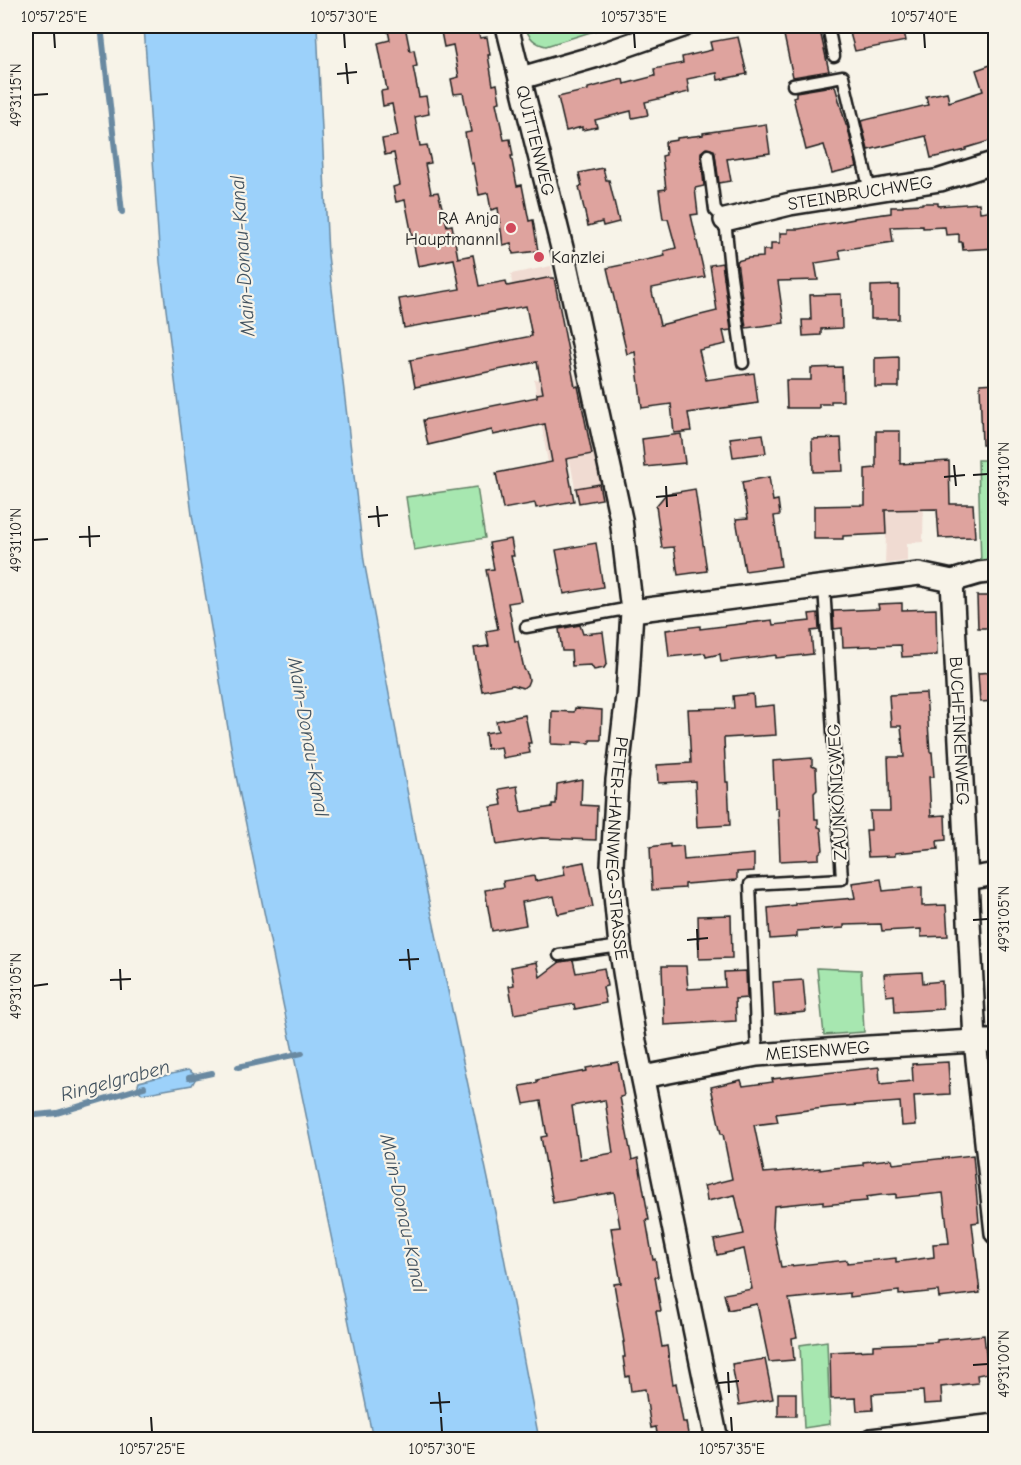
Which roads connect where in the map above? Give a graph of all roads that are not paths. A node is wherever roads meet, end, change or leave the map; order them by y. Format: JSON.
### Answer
{"nodes":[{"id":1,"x":507,"y":26,"type":"edge"},
{"id":2,"x":683,"y":26,"type":"edge"},
{"id":3,"x":828,"y":26,"type":"edge"},
{"id":4,"x":834,"y":56,"type":"dead end"},
{"id":5,"x":521,"y":78,"type":"junction"},
{"id":6,"x":792,"y":85,"type":"dead end"},
{"id":7,"x":708,"y":155,"type":"dead end"},
{"id":8,"x":996,"y":162,"type":"edge"},
{"id":9,"x":870,"y":191,"type":"junction"},
{"id":10,"x":725,"y":220,"type":"junction"},
{"id":11,"x":564,"y":256,"type":"joint"},
{"id":12,"x":743,"y":363,"type":"dead end"},
{"id":13,"x":996,"y":571,"type":"edge"},
{"id":14,"x":952,"y":581,"type":"junction"},
{"id":15,"x":824,"y":586,"type":"junction"},
{"id":16,"x":631,"y":610,"type":"junction"},
{"id":17,"x":525,"y":627,"type":"dead end"},
{"id":18,"x":996,"y":874,"type":"edge"},
{"id":19,"x":967,"y":879,"type":"junction"},
{"id":20,"x":620,"y":946,"type":"junction"},
{"id":21,"x":559,"y":955,"type":"dead end"},
{"id":22,"x":985,"y":1041,"type":"edge"},
{"id":23,"x":757,"y":1055,"type":"junction"},
{"id":24,"x":643,"y":1077,"type":"junction"},
{"id":25,"x":996,"y":1233,"type":"edge"},
{"id":26,"x":996,"y":1425,"type":"edge"},
{"id":27,"x":717,"y":1440,"type":"edge"},
{"id":28,"x":871,"y":1440,"type":"edge"}],
"edges":[{"from":1,"to":5,"type":"street","name":"QUITTENWEG"},
{"from":2,"to":5,"type":"street"},
{"from":3,"to":4,"type":"lane"},
{"from":5,"to":11,"type":"street","name":"QUITTENWEG"},
{"from":6,"to":9,"type":"lane"},
{"from":7,"to":10,"type":"lane"},
{"from":8,"to":9,"type":"street","name":"STEINBRUCHWEG"},
{"from":9,"to":10,"type":"street","name":"STEINBRUCHWEG"},
{"from":10,"to":12,"type":"lane"},
{"from":11,"to":16,"type":"street","name":"PETER-HANNWEG-STRASSE"},
{"from":13,"to":14,"type":"street"},
{"from":14,"to":15,"type":"street"},
{"from":14,"to":19,"type":"street","name":"BUCHFINKENWEG"},
{"from":15,"to":16,"type":"street"},
{"from":15,"to":23,"type":"lane","name":"ZAUNKÖNIGWEG"},
{"from":16,"to":17,"type":"lane"},
{"from":16,"to":20,"type":"street","name":"PETER-HANNWEG-STRASSE"},
{"from":18,"to":19,"type":"street"},
{"from":19,"to":22,"type":"street","name":"BUCHFINKENWEG"},
{"from":20,"to":21,"type":"lane"},
{"from":20,"to":24,"type":"street","name":"PETER-HANNWEG-STRASSE"},
{"from":22,"to":23,"type":"street","name":"MEISENWEG"},
{"from":22,"to":25,"type":"street","name":"BUCHFINKENWEG"},
{"from":23,"to":24,"type":"street","name":"MEISENWEG"},
{"from":24,"to":27,"type":"street","name":"PETER-HANNWEG-STRASSE"},
{"from":26,"to":28,"type":"street"}]}
